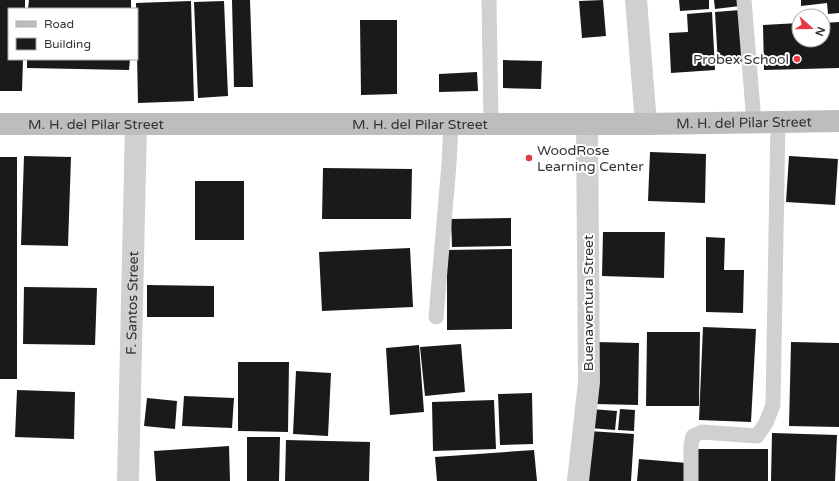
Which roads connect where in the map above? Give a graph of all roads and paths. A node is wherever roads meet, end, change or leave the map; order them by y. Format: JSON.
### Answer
{"nodes":[{"id":1,"x":489,"y":0,"type":"edge"},
{"id":2,"x":636,"y":0,"type":"edge"},
{"id":3,"x":744,"y":0,"type":"edge"},
{"id":4,"x":839,"y":121,"type":"edge"},
{"id":5,"x":754,"y":122,"type":"junction"},
{"id":6,"x":778,"y":122,"type":"junction"},
{"id":7,"x":450,"y":123,"type":"junction"},
{"id":8,"x":491,"y":123,"type":"junction"},
{"id":9,"x":0,"y":124,"type":"edge"},
{"id":10,"x":136,"y":124,"type":"junction"},
{"id":11,"x":588,"y":124,"type":"junction"},
{"id":12,"x":646,"y":124,"type":"junction"},
{"id":13,"x":436,"y":317,"type":"dead end"},
{"id":14,"x":128,"y":481,"type":"edge"},
{"id":15,"x":578,"y":481,"type":"edge"},
{"id":16,"x":691,"y":481,"type":"edge"}],
"edges":[{"from":1,"to":8,"type":"lane"},
{"from":2,"to":12,"type":"street"},
{"from":3,"to":5,"type":"lane"},
{"from":4,"to":6,"type":"main road","name":"M. H. del Pilar Street"},
{"from":5,"to":6,"type":"main road","name":"M. H. del Pilar Street"},
{"from":5,"to":12,"type":"main road","name":"M. H. del Pilar Street"},
{"from":6,"to":16,"type":"lane"},
{"from":7,"to":8,"type":"main road","name":"M. H. del Pilar Street"},
{"from":7,"to":10,"type":"main road","name":"M. H. del Pilar Street"},
{"from":7,"to":13,"type":"lane"},
{"from":8,"to":11,"type":"main road","name":"M. H. del Pilar Street"},
{"from":9,"to":10,"type":"main road","name":"M. H. del Pilar Street"},
{"from":10,"to":14,"type":"street","name":"F. Santos Street"},
{"from":11,"to":12,"type":"main road","name":"M. H. del Pilar Street"},
{"from":11,"to":15,"type":"street","name":"Buenaventura Street"}]}
